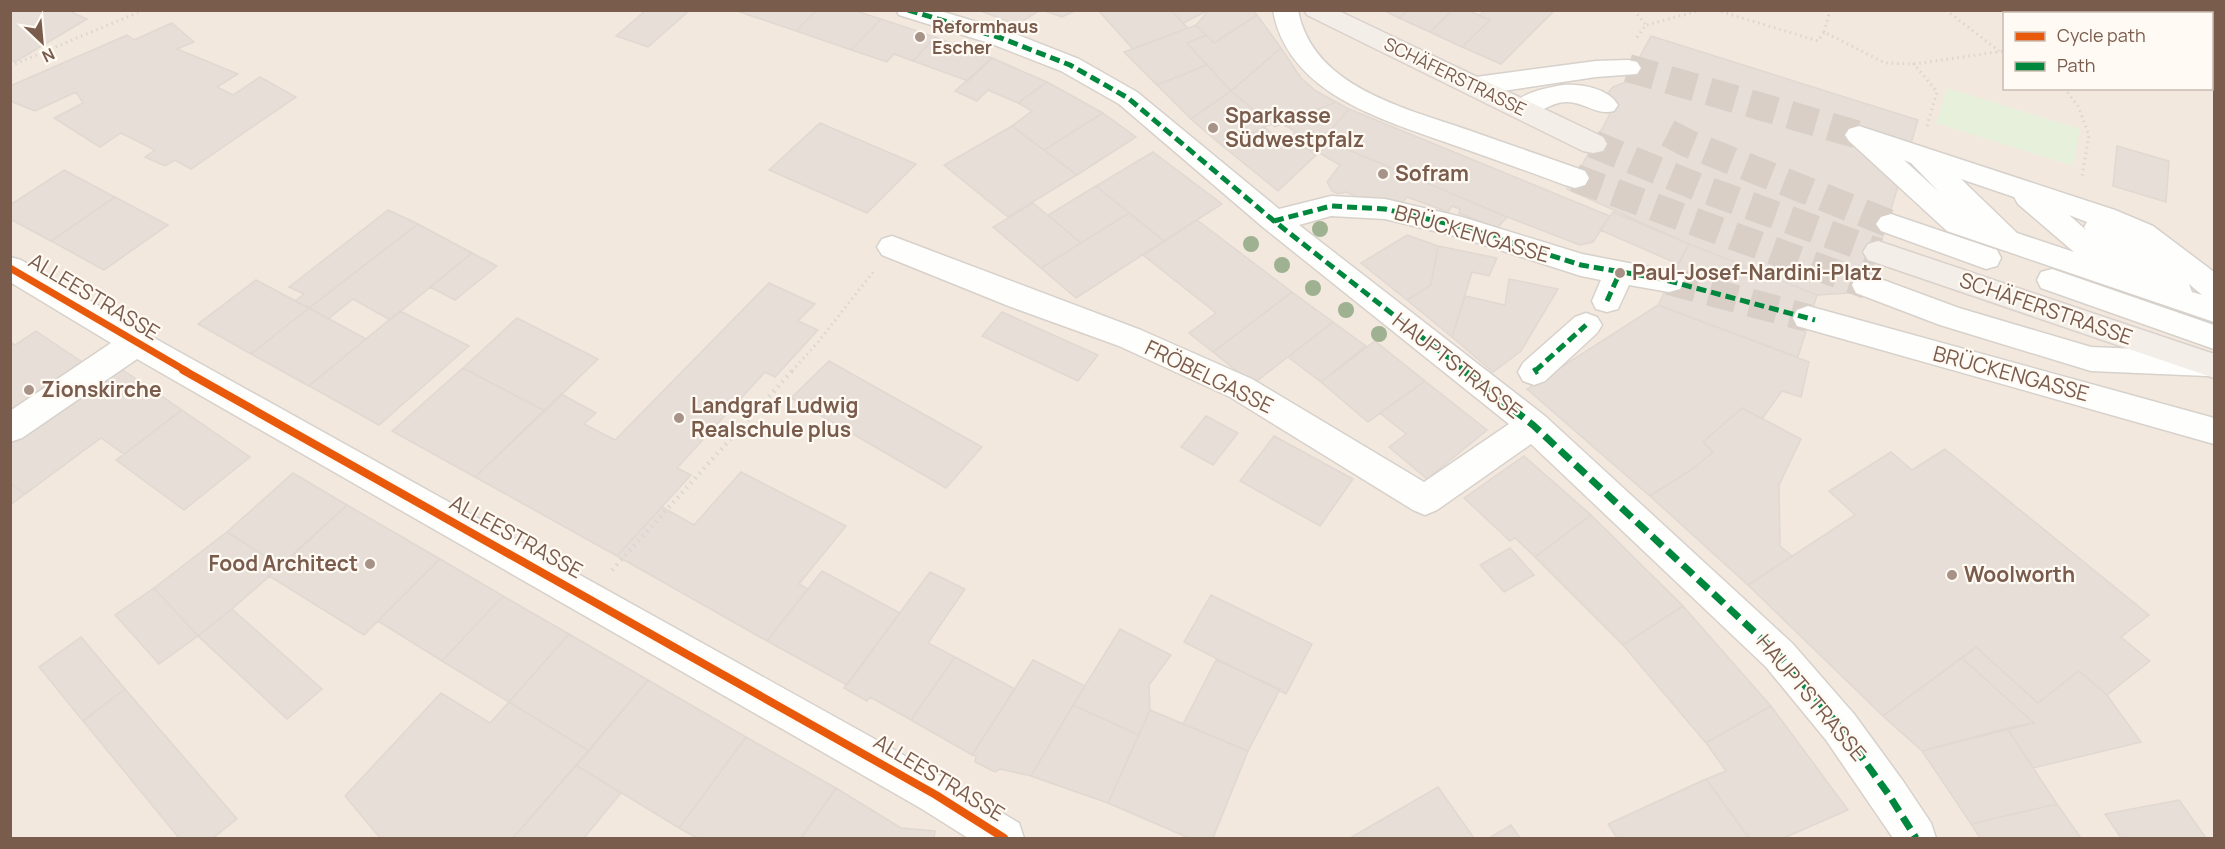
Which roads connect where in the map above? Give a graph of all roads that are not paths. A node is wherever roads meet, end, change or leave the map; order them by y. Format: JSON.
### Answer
{"nodes":[{"id":1,"x":908,"y":10,"type":"edge"},
{"id":2,"x":1285,"y":10,"type":"edge"},
{"id":3,"x":1316,"y":10,"type":"edge"},
{"id":4,"x":1628,"y":69,"type":"tunnel mouth"},
{"id":5,"x":1476,"y":86,"type":"junction"},
{"id":6,"x":1605,"y":105,"type":"dead end"},
{"id":7,"x":1522,"y":109,"type":"junction"},
{"id":8,"x":1593,"y":144,"type":"tunnel mouth"},
{"id":9,"x":1917,"y":154,"type":"junction"},
{"id":10,"x":1968,"y":171,"type":"junction"},
{"id":11,"x":1575,"y":178,"type":"tunnel mouth"},
{"id":12,"x":2017,"y":188,"type":"junction"},
{"id":13,"x":1274,"y":221,"type":"junction"},
{"id":14,"x":1891,"y":224,"type":"tunnel mouth"},
{"id":15,"x":2010,"y":242,"type":"junction"},
{"id":16,"x":892,"y":247,"type":"road end"},
{"id":17,"x":1878,"y":252,"type":"tunnel mouth"},
{"id":18,"x":2076,"y":265,"type":"junction"},
{"id":19,"x":10,"y":268,"type":"edge"},
{"id":20,"x":1620,"y":272,"type":"junction"},
{"id":21,"x":1669,"y":281,"type":"tunnel mouth"},
{"id":22,"x":2127,"y":282,"type":"junction"},
{"id":23,"x":1868,"y":285,"type":"tunnel mouth"},
{"id":24,"x":1607,"y":301,"type":"dead end"},
{"id":25,"x":2207,"y":301,"type":"edge"},
{"id":26,"x":1811,"y":319,"type":"tunnel mouth"},
{"id":27,"x":1586,"y":325,"type":"dead end"},
{"id":28,"x":136,"y":343,"type":"junction"},
{"id":29,"x":2212,"y":356,"type":"edge"},
{"id":30,"x":1534,"y":372,"type":"dead end"},
{"id":31,"x":1533,"y":425,"type":"junction"},
{"id":32,"x":10,"y":429,"type":"edge"},
{"id":33,"x":2214,"y":431,"type":"edge"},
{"id":34,"x":1004,"y":838,"type":"edge"},
{"id":35,"x":1916,"y":838,"type":"edge"}],
"edges":[{"from":1,"to":13,"type":"street","name":"HAUPTSTRASSE"},
{"from":2,"to":11,"type":"street"},
{"from":3,"to":5,"type":"main road","name":"SCHÄFERSTRASSE"},
{"from":4,"to":5,"type":"street"},
{"from":5,"to":7,"type":"main road","name":"SCHÄFERSTRASSE"},
{"from":6,"to":7,"type":"street"},
{"from":7,"to":8,"type":"main road","name":"SCHÄFERSTRASSE"},
{"from":9,"to":10,"type":"street"},
{"from":9,"to":15,"type":"street"},
{"from":9,"to":15,"type":"street"},
{"from":10,"to":12,"type":"street"},
{"from":10,"to":18,"type":"street"},
{"from":12,"to":22,"type":"street"},
{"from":12,"to":25,"type":"street"},
{"from":13,"to":20,"type":"street","name":"BRÜCKENGASSE"},
{"from":13,"to":31,"type":"street","name":"HAUPTSTRASSE"},
{"from":14,"to":29,"type":"street"},
{"from":15,"to":18,"type":"street"},
{"from":16,"to":31,"type":"street","name":"FRÖBELGASSE"},
{"from":17,"to":29,"type":"main road","name":"SCHÄFERSTRASSE"},
{"from":18,"to":22,"type":"street"},
{"from":19,"to":28,"type":"street","name":"ALLEESTRASSE"},
{"from":20,"to":21,"type":"street","name":"BRÜCKENGASSE"},
{"from":20,"to":24,"type":"street"},
{"from":22,"to":25,"type":"street"},
{"from":23,"to":29,"type":"street"},
{"from":26,"to":33,"type":"street","name":"BRÜCKENGASSE"},
{"from":27,"to":30,"type":"street"},
{"from":28,"to":32,"type":"street"},
{"from":28,"to":34,"type":"street","name":"ALLEESTRASSE"},
{"from":31,"to":35,"type":"street","name":"HAUPTSTRASSE"}]}
